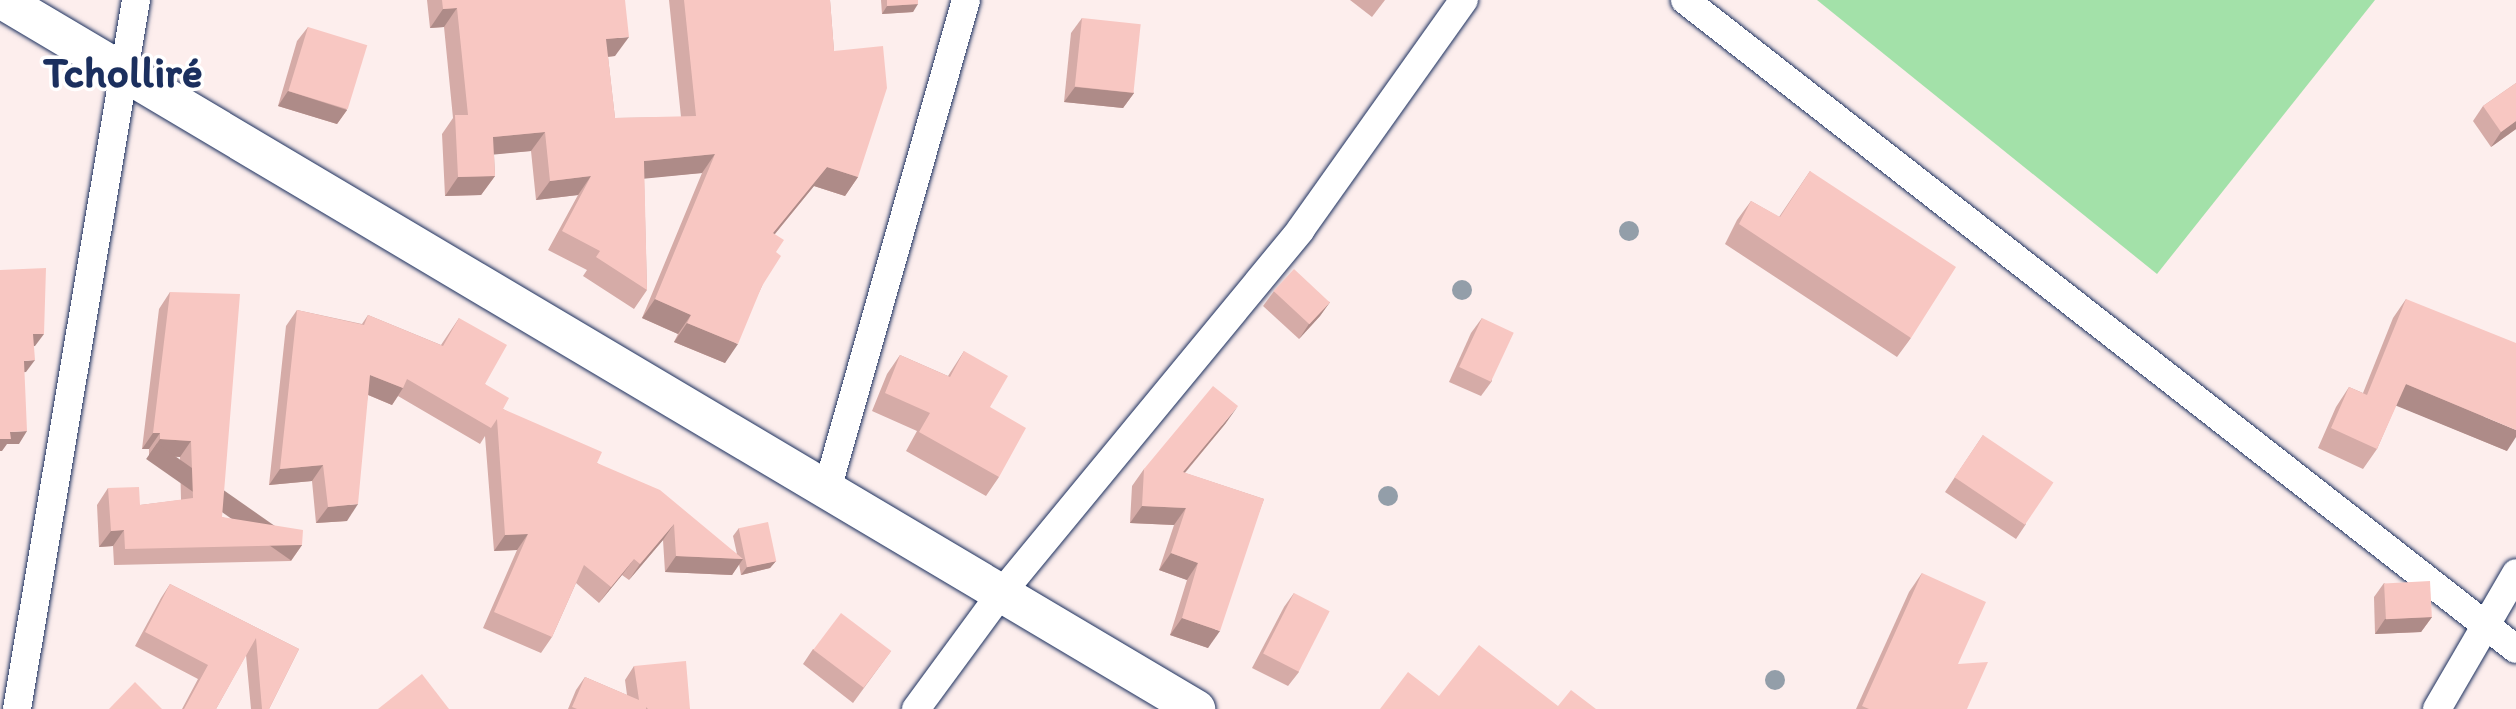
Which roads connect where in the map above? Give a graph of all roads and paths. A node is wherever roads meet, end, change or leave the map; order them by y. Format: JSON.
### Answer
{"nodes":[{"id":1,"x":2,"y":0,"type":"edge"},
{"id":2,"x":136,"y":0,"type":"edge"},
{"id":3,"x":967,"y":0,"type":"edge"},
{"id":4,"x":1464,"y":0,"type":"edge"},
{"id":5,"x":1685,"y":0,"type":"edge"},
{"id":6,"x":123,"y":72,"type":"junction"},
{"id":7,"x":826,"y":493,"type":"junction"},
{"id":8,"x":2516,"y":573,"type":"edge"},
{"id":9,"x":999,"y":596,"type":"junction"},
{"id":10,"x":2486,"y":626,"type":"junction"},
{"id":11,"x":2516,"y":649,"type":"edge"},
{"id":12,"x":17,"y":709,"type":"edge"},
{"id":13,"x":916,"y":709,"type":"edge"},
{"id":14,"x":1196,"y":709,"type":"edge"},
{"id":15,"x":2437,"y":709,"type":"edge"}],
"edges":[{"from":1,"to":6,"type":"main road"},
{"from":2,"to":6,"type":"street"},
{"from":3,"to":7,"type":"street"},
{"from":4,"to":9,"type":"street"},
{"from":5,"to":10,"type":"street"},
{"from":6,"to":7,"type":"main road"},
{"from":6,"to":12,"type":"street"},
{"from":7,"to":9,"type":"main road"},
{"from":8,"to":10,"type":"street"},
{"from":9,"to":13,"type":"street"},
{"from":9,"to":14,"type":"main road"},
{"from":10,"to":11,"type":"street"},
{"from":10,"to":15,"type":"street"}]}
